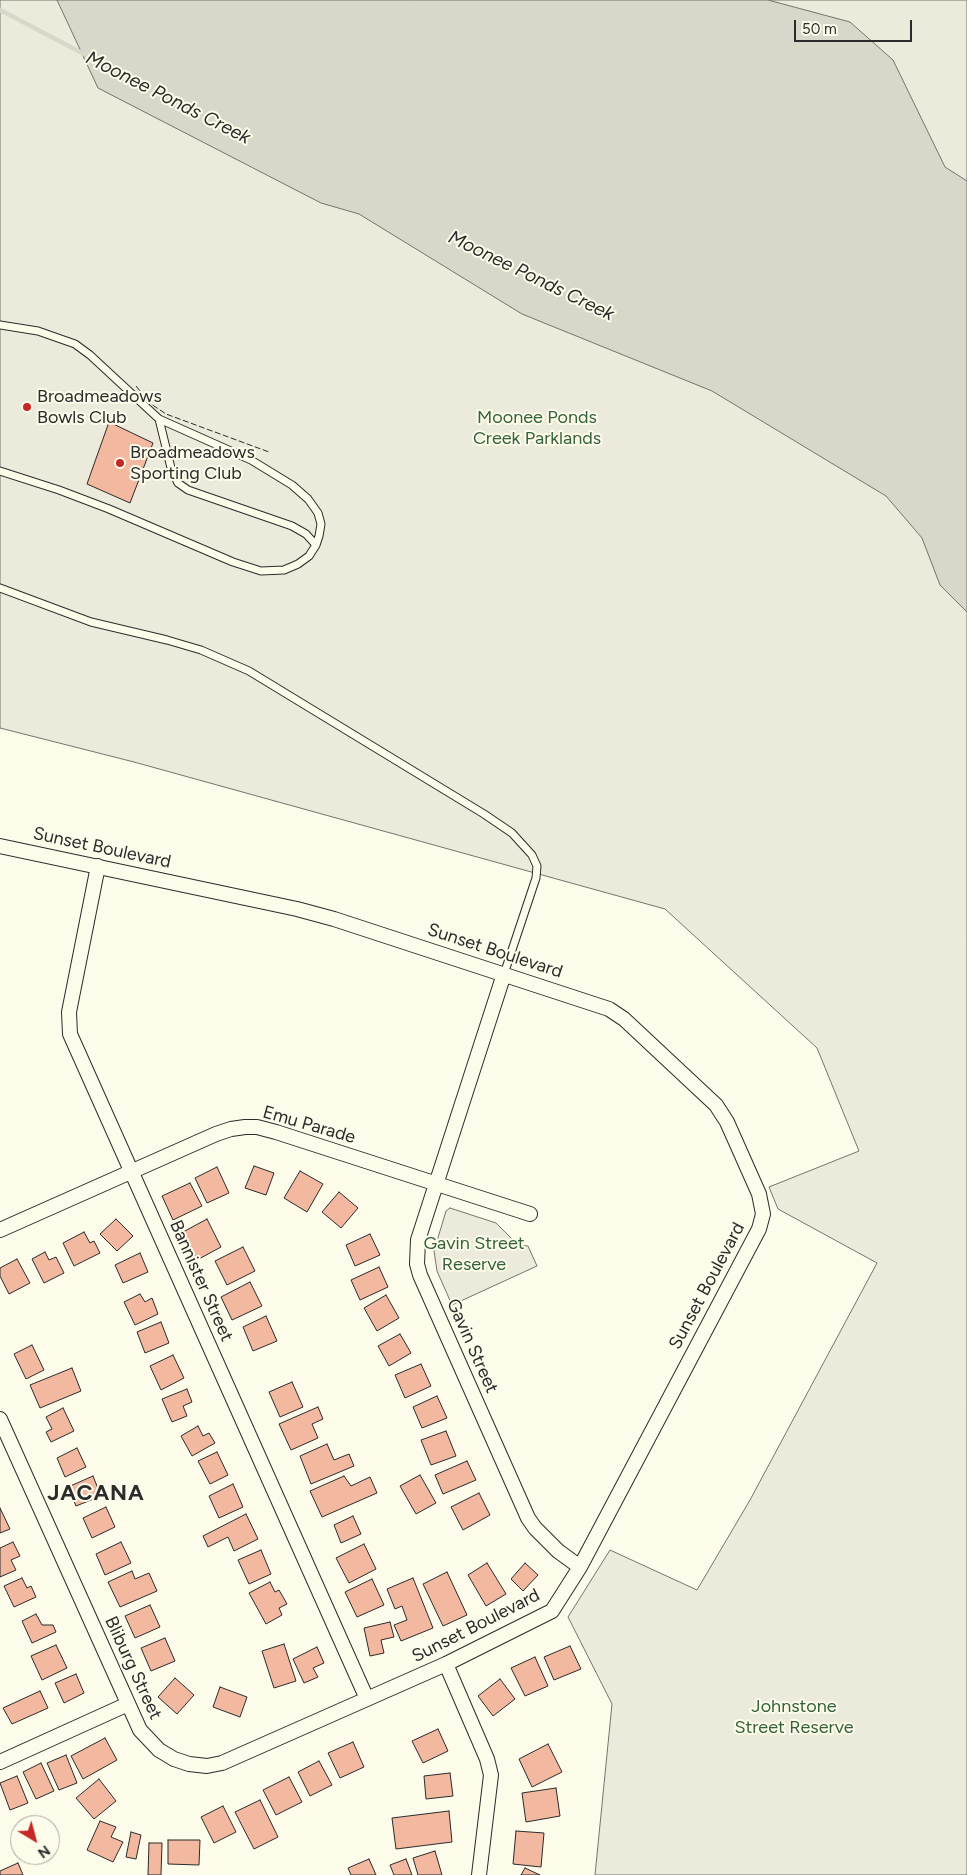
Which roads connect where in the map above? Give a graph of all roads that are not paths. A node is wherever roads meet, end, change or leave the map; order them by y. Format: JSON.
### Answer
{"nodes":[{"id":1,"x":0,"y":326,"type":"edge"},
{"id":2,"x":159,"y":419,"type":"junction"},
{"id":3,"x":0,"y":471,"type":"edge"},
{"id":4,"x":316,"y":546,"type":"junction"},
{"id":5,"x":0,"y":588,"type":"edge"},
{"id":6,"x":0,"y":846,"type":"edge"},
{"id":7,"x":98,"y":866,"type":"junction"},
{"id":8,"x":504,"y":974,"type":"junction"},
{"id":9,"x":131,"y":1171,"type":"junction"},
{"id":10,"x":436,"y":1184,"type":"junction"},
{"id":11,"x":530,"y":1214,"type":"dead end"},
{"id":12,"x":0,"y":1230,"type":"edge"},
{"id":13,"x":0,"y":1418,"type":"edge"},
{"id":14,"x":580,"y":1567,"type":"junction"},
{"id":15,"x":446,"y":1664,"type":"junction"},
{"id":16,"x":367,"y":1699,"type":"junction"},
{"id":17,"x":128,"y":1704,"type":"junction"},
{"id":18,"x":0,"y":1762,"type":"edge"},
{"id":19,"x":479,"y":1875,"type":"edge"}],
"edges":[{"from":1,"to":2,"type":"lane"},
{"from":2,"to":4,"type":"lane"},
{"from":2,"to":4,"type":"lane"},
{"from":3,"to":4,"type":"lane"},
{"from":5,"to":8,"type":"lane"},
{"from":6,"to":7,"type":"street","name":"Sunset Boulevard"},
{"from":7,"to":8,"type":"street","name":"Sunset Boulevard"},
{"from":7,"to":9,"type":"street","name":"Bannister Street"},
{"from":8,"to":10,"type":"street","name":"Gavin Street"},
{"from":8,"to":14,"type":"street","name":"Sunset Boulevard"},
{"from":9,"to":10,"type":"street","name":"Emu Parade"},
{"from":9,"to":12,"type":"street","name":"Emu Parade"},
{"from":9,"to":16,"type":"street","name":"Bannister Street"},
{"from":10,"to":11,"type":"street","name":"Emu Parade"},
{"from":10,"to":14,"type":"street","name":"Gavin Street"},
{"from":13,"to":17,"type":"street","name":"Bliburg Street"},
{"from":14,"to":15,"type":"street","name":"Sunset Boulevard"},
{"from":15,"to":16,"type":"street","name":"Sunset Boulevard"},
{"from":15,"to":19,"type":"street"},
{"from":16,"to":17,"type":"street","name":"Bliburg Street"},
{"from":17,"to":18,"type":"street"}]}
